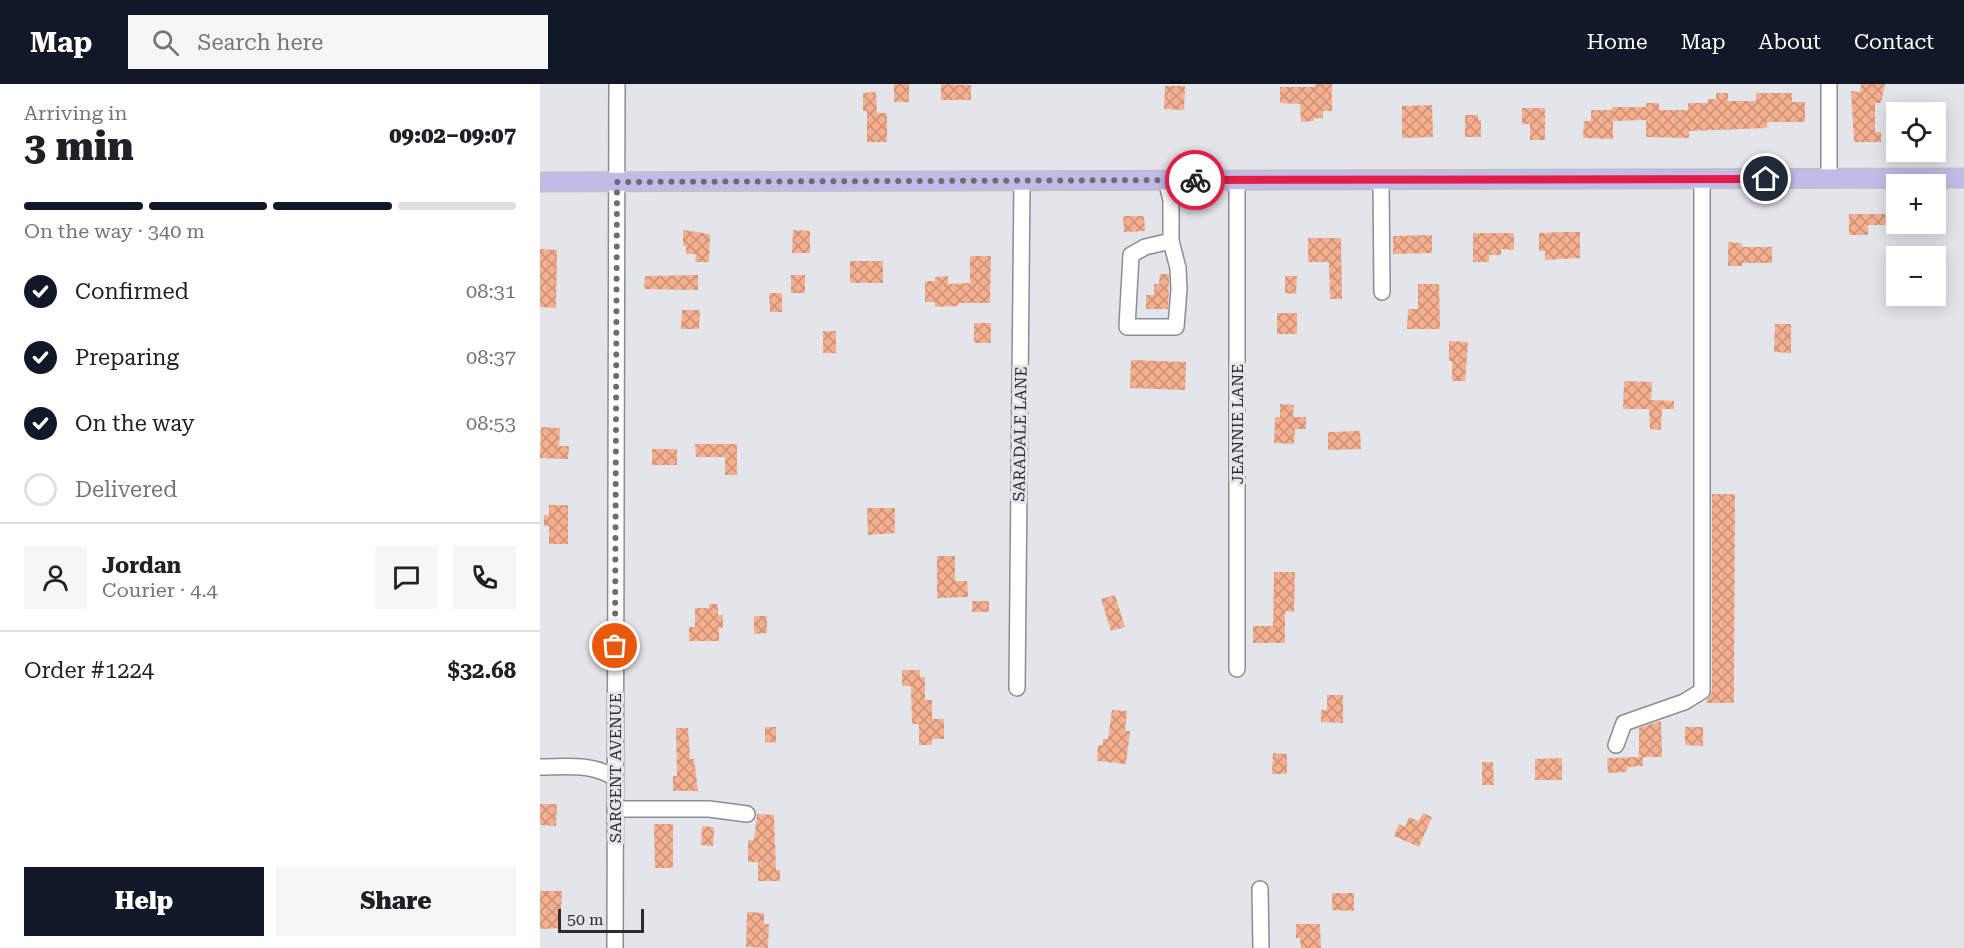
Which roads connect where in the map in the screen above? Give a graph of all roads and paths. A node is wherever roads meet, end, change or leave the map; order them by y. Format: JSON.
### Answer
{"nodes":[{"id":1,"x":617,"y":84,"type":"edge"},
{"id":2,"x":1830,"y":84,"type":"edge"},
{"id":3,"x":1964,"y":178,"type":"edge"},
{"id":4,"x":1701,"y":179,"type":"junction"},
{"id":5,"x":1830,"y":179,"type":"junction"},
{"id":6,"x":1166,"y":180,"type":"junction"},
{"id":7,"x":1237,"y":180,"type":"junction"},
{"id":8,"x":1382,"y":180,"type":"junction"},
{"id":9,"x":1023,"y":181,"type":"junction"},
{"id":10,"x":540,"y":182,"type":"edge"},
{"id":11,"x":617,"y":182,"type":"junction"},
{"id":12,"x":1171,"y":241,"type":"junction"},
{"id":13,"x":1382,"y":292,"type":"dead end"},
{"id":14,"x":1238,"y":669,"type":"dead end"},
{"id":15,"x":1017,"y":688,"type":"dead end"},
{"id":16,"x":1616,"y":745,"type":"dead end"},
{"id":17,"x":540,"y":767,"type":"edge"},
{"id":18,"x":615,"y":778,"type":"junction"},
{"id":19,"x":615,"y":809,"type":"junction"},
{"id":20,"x":747,"y":814,"type":"dead end"},
{"id":21,"x":1260,"y":889,"type":"dead end"},
{"id":22,"x":615,"y":948,"type":"edge"},
{"id":23,"x":1261,"y":948,"type":"edge"}],
"edges":[{"from":1,"to":11,"type":"street","name":"SARGENT AVENUE"},
{"from":2,"to":5,"type":"street"},
{"from":3,"to":5,"type":"main road"},
{"from":4,"to":5,"type":"main road"},
{"from":4,"to":8,"type":"main road"},
{"from":4,"to":16,"type":"street"},
{"from":6,"to":7,"type":"main road"},
{"from":6,"to":9,"type":"main road"},
{"from":6,"to":12,"type":"street"},
{"from":7,"to":8,"type":"main road"},
{"from":7,"to":14,"type":"street","name":"JEANNIE LANE"},
{"from":8,"to":13,"type":"street"},
{"from":9,"to":11,"type":"main road"},
{"from":9,"to":15,"type":"street","name":"SARADALE LANE"},
{"from":10,"to":11,"type":"main road"},
{"from":11,"to":18,"type":"street","name":"SARGENT AVENUE"},
{"from":12,"to":12,"type":"street"},
{"from":17,"to":18,"type":"street"},
{"from":18,"to":19,"type":"street","name":"SARGENT AVENUE"},
{"from":19,"to":20,"type":"street"},
{"from":19,"to":22,"type":"street","name":"SARGENT AVENUE"},
{"from":21,"to":23,"type":"street"}]}
